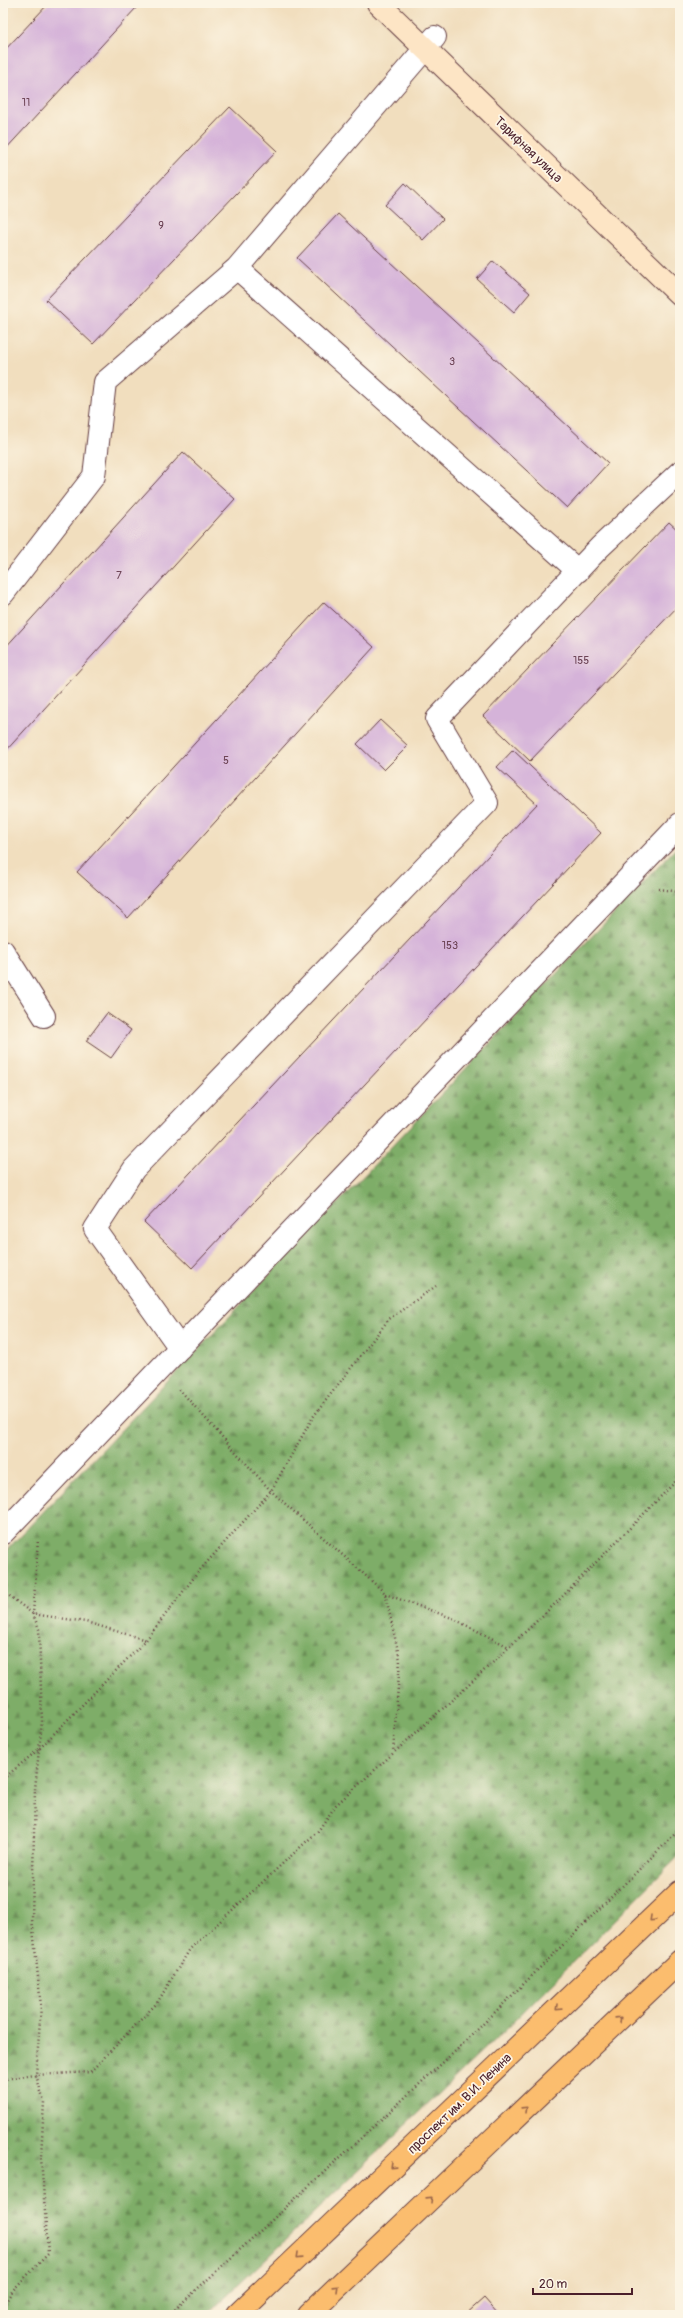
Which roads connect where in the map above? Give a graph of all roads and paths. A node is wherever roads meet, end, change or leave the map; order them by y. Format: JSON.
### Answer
{"nodes":[{"id":1,"x":8,"y":3,"type":"edge"},
{"id":2,"x":378,"y":3,"type":"edge"},
{"id":3,"x":3,"y":8,"type":"edge"},
{"id":4,"x":430,"y":43,"type":"junction"},
{"id":5,"x":237,"y":268,"type":"junction"},
{"id":6,"x":680,"y":295,"type":"edge"},
{"id":7,"x":680,"y":472,"type":"edge"},
{"id":8,"x":578,"y":571,"type":"junction"},
{"id":9,"x":3,"y":594,"type":"edge"},
{"id":10,"x":680,"y":824,"type":"edge"},
{"id":11,"x":3,"y":951,"type":"edge"},
{"id":12,"x":44,"y":1016,"type":"dead end"},
{"id":13,"x":436,"y":1286,"type":"dead end"},
{"id":14,"x":180,"y":1348,"type":"junction"},
{"id":15,"x":160,"y":1368,"type":"junction"},
{"id":16,"x":680,"y":1477,"type":"edge"},
{"id":17,"x":271,"y":1491,"type":"junction"},
{"id":18,"x":28,"y":1507,"type":"junction"},
{"id":19,"x":3,"y":1533,"type":"edge"},
{"id":20,"x":3,"y":1591,"type":"edge"},
{"id":21,"x":385,"y":1593,"type":"junction"},
{"id":22,"x":34,"y":1614,"type":"junction"},
{"id":23,"x":146,"y":1640,"type":"junction"},
{"id":24,"x":509,"y":1647,"type":"junction"},
{"id":25,"x":39,"y":1749,"type":"junction"},
{"id":26,"x":393,"y":1752,"type":"junction"},
{"id":27,"x":3,"y":1779,"type":"edge"},
{"id":28,"x":680,"y":1829,"type":"edge"},
{"id":29,"x":680,"y":1892,"type":"edge"},
{"id":30,"x":680,"y":1961,"type":"edge"},
{"id":31,"x":36,"y":2075,"type":"junction"},
{"id":32,"x":3,"y":2080,"type":"edge"},
{"id":33,"x":3,"y":2306,"type":"edge"},
{"id":34,"x":169,"y":2315,"type":"edge"},
{"id":35,"x":237,"y":2315,"type":"edge"},
{"id":36,"x":308,"y":2315,"type":"edge"}],
"edges":[{"from":1,"to":3,"type":"path"},
{"from":2,"to":4,"type":"street","name":"Тарифная улица"},
{"from":4,"to":5,"type":"street"},
{"from":4,"to":6,"type":"street","name":"Тарифная улица"},
{"from":5,"to":8,"type":"street"},
{"from":5,"to":9,"type":"street"},
{"from":7,"to":8,"type":"street"},
{"from":8,"to":14,"type":"street"},
{"from":10,"to":14,"type":"street"},
{"from":11,"to":12,"type":"street"},
{"from":13,"to":17,"type":"path"},
{"from":14,"to":15,"type":"street"},
{"from":15,"to":17,"type":"path"},
{"from":15,"to":18,"type":"street"},
{"from":16,"to":24,"type":"path"},
{"from":17,"to":21,"type":"path"},
{"from":17,"to":23,"type":"path"},
{"from":18,"to":19,"type":"street"},
{"from":18,"to":22,"type":"path"},
{"from":20,"to":22,"type":"path"},
{"from":21,"to":24,"type":"path"},
{"from":21,"to":26,"type":"path"},
{"from":22,"to":23,"type":"path"},
{"from":22,"to":25,"type":"path"},
{"from":23,"to":25,"type":"path"},
{"from":24,"to":26,"type":"path"},
{"from":25,"to":27,"type":"path"},
{"from":25,"to":31,"type":"path"},
{"from":26,"to":31,"type":"path"},
{"from":28,"to":34,"type":"path"},
{"from":29,"to":35,"type":"main road","name":"проспект им. В.И. Ленина","one_way":true},
{"from":36,"to":30,"type":"main road","one_way":true},
{"from":31,"to":32,"type":"path"},
{"from":31,"to":33,"type":"path"}]}
